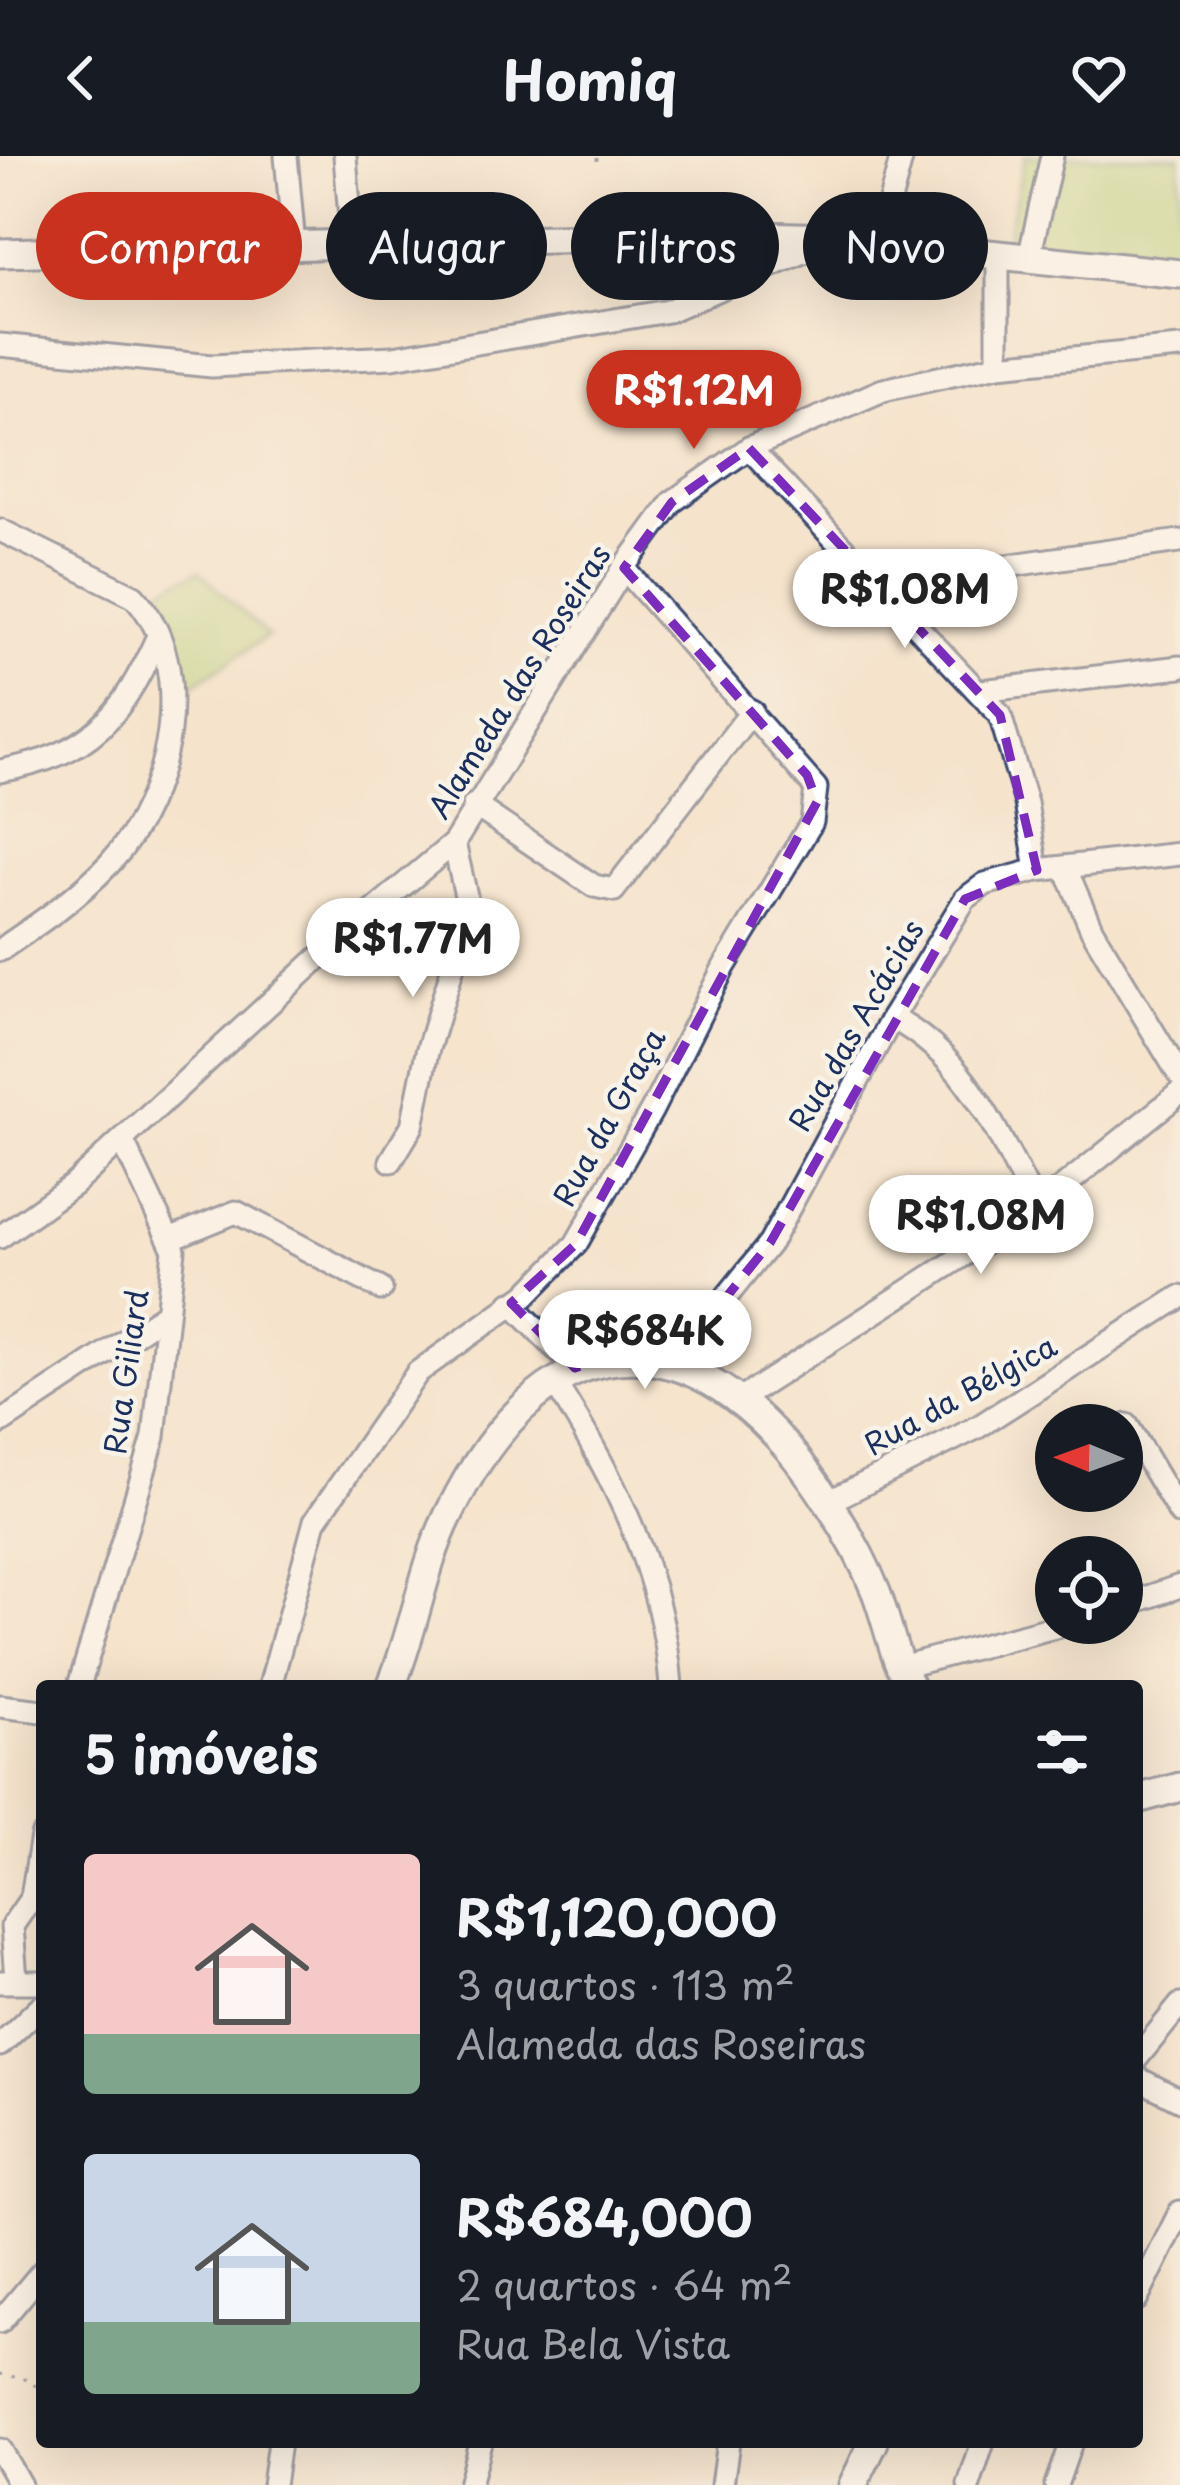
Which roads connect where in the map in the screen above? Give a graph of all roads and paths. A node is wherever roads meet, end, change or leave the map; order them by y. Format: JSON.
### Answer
{"nodes":[{"id":1,"x":286,"y":156,"type":"edge"},
{"id":2,"x":345,"y":156,"type":"edge"},
{"id":3,"x":902,"y":156,"type":"edge"},
{"id":4,"x":1052,"y":156,"type":"edge"},
{"id":5,"x":289,"y":192,"type":"edge"},
{"id":6,"x":348,"y":192,"type":"edge"},
{"id":7,"x":893,"y":192,"type":"edge"},
{"id":8,"x":803,"y":237,"type":"edge"},
{"id":9,"x":547,"y":239,"type":"edge"},
{"id":10,"x":1031,"y":246,"type":"junction"},
{"id":11,"x":36,"y":252,"type":"edge"},
{"id":12,"x":803,"y":252,"type":"edge"},
{"id":13,"x":0,"y":253,"type":"edge"},
{"id":14,"x":988,"y":254,"type":"edge"},
{"id":15,"x":998,"y":255,"type":"junction"},
{"id":16,"x":1180,"y":274,"type":"edge"},
{"id":17,"x":0,"y":345,"type":"edge"},
{"id":18,"x":1180,"y":348,"type":"edge"},
{"id":19,"x":998,"y":365,"type":"junction"},
{"id":20,"x":749,"y":448,"type":"junction"},
{"id":21,"x":0,"y":530,"type":"edge"},
{"id":22,"x":1180,"y":542,"type":"edge"},
{"id":23,"x":624,"y":568,"type":"junction"},
{"id":24,"x":880,"y":584,"type":"junction"},
{"id":25,"x":158,"y":636,"type":"junction"},
{"id":26,"x":1180,"y":667,"type":"edge"},
{"id":27,"x":981,"y":691,"type":"junction"},
{"id":28,"x":752,"y":711,"type":"junction"},
{"id":29,"x":0,"y":771,"type":"edge"},
{"id":30,"x":474,"y":805,"type":"junction"},
{"id":31,"x":454,"y":843,"type":"junction"},
{"id":32,"x":1180,"y":854,"type":"edge"},
{"id":33,"x":1065,"y":867,"type":"junction"},
{"id":34,"x":1037,"y":870,"type":"junction"},
{"id":35,"x":0,"y":950,"type":"edge"},
{"id":36,"x":892,"y":1018,"type":"junction"},
{"id":37,"x":1180,"y":1076,"type":"edge"},
{"id":38,"x":1180,"y":1093,"type":"edge"},
{"id":39,"x":123,"y":1142,"type":"junction"},
{"id":40,"x":391,"y":1161,"type":"dead end"},
{"id":41,"x":1037,"y":1208,"type":"junction"},
{"id":42,"x":0,"y":1237,"type":"edge"},
{"id":43,"x":172,"y":1238,"type":"junction"},
{"id":44,"x":381,"y":1288,"type":"dead end"},
{"id":45,"x":1180,"y":1297,"type":"edge"},
{"id":46,"x":511,"y":1303,"type":"junction"},
{"id":47,"x":165,"y":1314,"type":"junction"},
{"id":48,"x":674,"y":1363,"type":"junction"},
{"id":49,"x":564,"y":1374,"type":"junction"},
{"id":50,"x":739,"y":1400,"type":"junction"},
{"id":51,"x":0,"y":1424,"type":"edge"},
{"id":52,"x":1143,"y":1452,"type":"edge"},
{"id":53,"x":828,"y":1502,"type":"junction"},
{"id":54,"x":1180,"y":1514,"type":"edge"},
{"id":55,"x":1180,"y":1586,"type":"edge"},
{"id":56,"x":1143,"y":1599,"type":"edge"},
{"id":57,"x":1035,"y":1634,"type":"edge"},
{"id":58,"x":905,"y":1676,"type":"edge"},
{"id":59,"x":81,"y":1680,"type":"edge"},
{"id":60,"x":272,"y":1680,"type":"edge"},
{"id":61,"x":393,"y":1680,"type":"edge"},
{"id":62,"x":670,"y":1680,"type":"edge"},
{"id":63,"x":0,"y":1706,"type":"edge"},
{"id":64,"x":36,"y":1710,"type":"edge"},
{"id":65,"x":1180,"y":1787,"type":"edge"},
{"id":66,"x":1143,"y":1796,"type":"edge"},
{"id":67,"x":36,"y":1873,"type":"edge"},
{"id":68,"x":8,"y":1981,"type":"edge"},
{"id":69,"x":1180,"y":2005,"type":"edge"},
{"id":70,"x":36,"y":2011,"type":"edge"},
{"id":71,"x":0,"y":2045,"type":"edge"},
{"id":72,"x":1143,"y":2051,"type":"edge"},
{"id":73,"x":1143,"y":2081,"type":"edge"},
{"id":74,"x":1180,"y":2100,"type":"edge"},
{"id":75,"x":1180,"y":2212,"type":"edge"},
{"id":76,"x":36,"y":2279,"type":"edge"},
{"id":77,"x":1143,"y":2287,"type":"edge"},
{"id":78,"x":0,"y":2322,"type":"edge"},
{"id":79,"x":0,"y":2374,"type":"edge"},
{"id":80,"x":36,"y":2386,"type":"edge"},
{"id":81,"x":278,"y":2448,"type":"edge"},
{"id":82,"x":478,"y":2448,"type":"edge"},
{"id":83,"x":727,"y":2448,"type":"edge"},
{"id":84,"x":871,"y":2448,"type":"edge"},
{"id":85,"x":981,"y":2448,"type":"edge"},
{"id":86,"x":1069,"y":2448,"type":"edge"},
{"id":87,"x":0,"y":2450,"type":"edge"},
{"id":88,"x":20,"y":2485,"type":"edge"},
{"id":89,"x":273,"y":2485,"type":"edge"},
{"id":90,"x":469,"y":2485,"type":"edge"},
{"id":91,"x":722,"y":2485,"type":"edge"},
{"id":92,"x":853,"y":2485,"type":"edge"},
{"id":93,"x":969,"y":2485,"type":"edge"},
{"id":94,"x":1056,"y":2485,"type":"edge"}],
"edges":[{"from":1,"to":5,"type":"street"},
{"from":2,"to":6,"type":"street"},
{"from":3,"to":7,"type":"street"},
{"from":4,"to":10,"type":"street"},
{"from":8,"to":9,"type":"main road"},
{"from":10,"to":15,"type":"main road"},
{"from":10,"to":16,"type":"main road"},
{"from":11,"to":13,"type":"main road"},
{"from":12,"to":17,"type":"street"},
{"from":14,"to":15,"type":"main road"},
{"from":15,"to":19,"type":"street"},
{"from":18,"to":19,"type":"street","name":"Alameda das Roseiras"},
{"from":19,"to":20,"type":"street","name":"Alameda das Roseiras"},
{"from":20,"to":23,"type":"street","name":"Alameda das Roseiras"},
{"from":20,"to":24,"type":"street"},
{"from":21,"to":25,"type":"street"},
{"from":22,"to":24,"type":"street"},
{"from":23,"to":28,"type":"street","name":"Rua da Graça"},
{"from":23,"to":30,"type":"street","name":"Alameda das Roseiras"},
{"from":24,"to":27,"type":"street"},
{"from":25,"to":29,"type":"street"},
{"from":25,"to":35,"type":"street"},
{"from":26,"to":27,"type":"street"},
{"from":27,"to":34,"type":"street"},
{"from":28,"to":30,"type":"street"},
{"from":28,"to":46,"type":"street","name":"Rua da Graça"},
{"from":30,"to":31,"type":"street","name":"Alameda das Roseiras"},
{"from":31,"to":39,"type":"street","name":"Alameda das Roseiras"},
{"from":31,"to":40,"type":"street"},
{"from":32,"to":33,"type":"street","name":"Rua das Acácias"},
{"from":33,"to":34,"type":"street","name":"Rua das Acácias"},
{"from":33,"to":37,"type":"street"},
{"from":34,"to":36,"type":"street","name":"Rua das Acácias"},
{"from":36,"to":41,"type":"street"},
{"from":36,"to":48,"type":"street","name":"Rua das Acácias"},
{"from":38,"to":41,"type":"street"},
{"from":39,"to":42,"type":"street","name":"Alameda das Roseiras"},
{"from":39,"to":43,"type":"street"},
{"from":41,"to":50,"type":"street"},
{"from":43,"to":44,"type":"street"},
{"from":43,"to":47,"type":"street","name":"Rua Giliard"},
{"from":45,"to":53,"type":"street","name":"Rua da Bélgica"},
{"from":46,"to":49,"type":"street"},
{"from":46,"to":60,"type":"street","name":"Rua da Graça"},
{"from":47,"to":51,"type":"street"},
{"from":47,"to":59,"type":"street","name":"Rua Giliard"},
{"from":48,"to":49,"type":"main road"},
{"from":48,"to":50,"type":"main road"},
{"from":49,"to":61,"type":"main road"},
{"from":49,"to":62,"type":"street"},
{"from":50,"to":53,"type":"main road"},
{"from":52,"to":54,"type":"street"},
{"from":53,"to":58,"type":"main road"},
{"from":55,"to":56,"type":"street"},
{"from":57,"to":58,"type":"street"},
{"from":63,"to":64,"type":"street"},
{"from":65,"to":66,"type":"main road"},
{"from":67,"to":68,"type":"street"},
{"from":69,"to":72,"type":"street"},
{"from":70,"to":71,"type":"street"},
{"from":73,"to":74,"type":"street"},
{"from":75,"to":77,"type":"street"},
{"from":76,"to":78,"type":"street"},
{"from":79,"to":80,"type":"path"},
{"from":81,"to":89,"type":"street"},
{"from":82,"to":90,"type":"street"},
{"from":83,"to":91,"type":"street"},
{"from":84,"to":92,"type":"main road"},
{"from":85,"to":93,"type":"street"},
{"from":86,"to":94,"type":"street"},
{"from":87,"to":88,"type":"street"}]}
